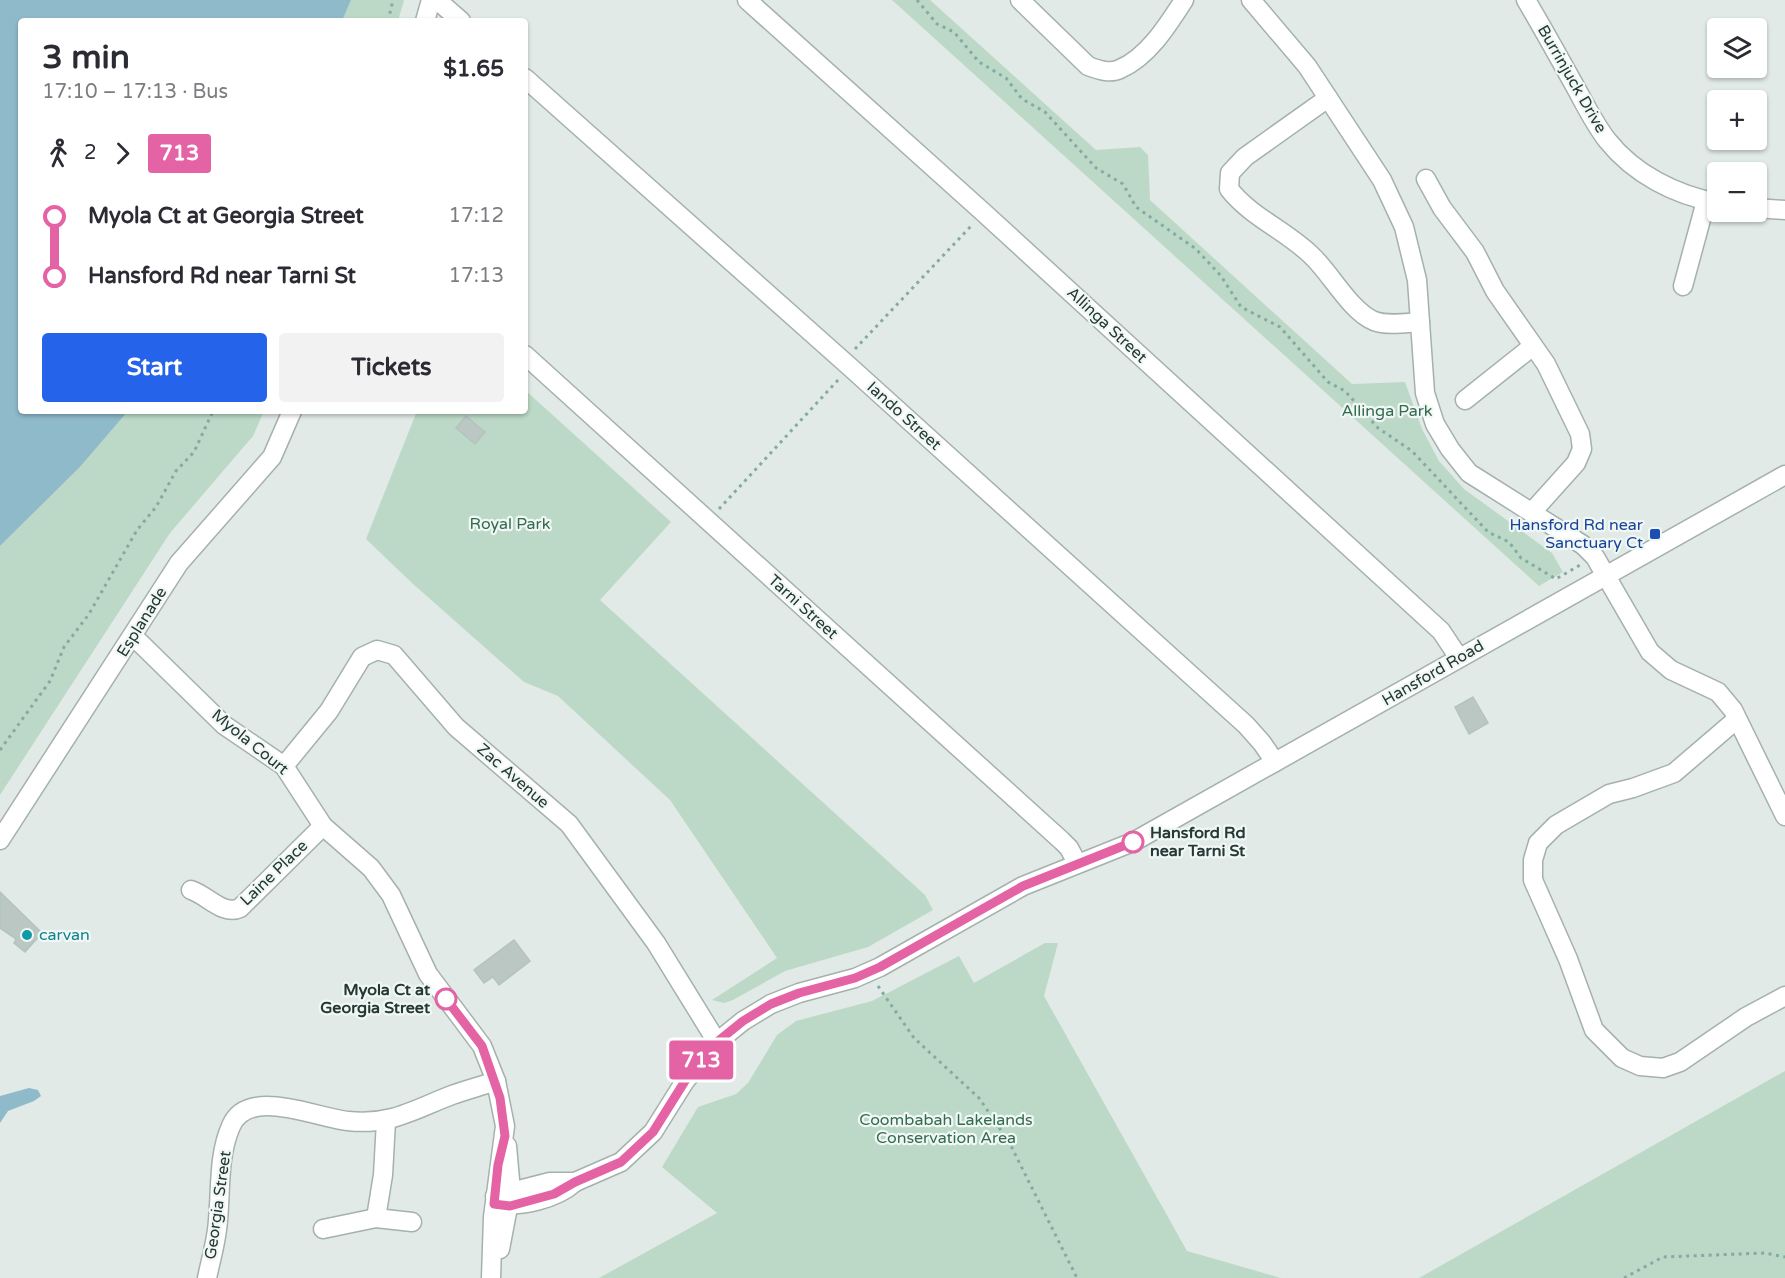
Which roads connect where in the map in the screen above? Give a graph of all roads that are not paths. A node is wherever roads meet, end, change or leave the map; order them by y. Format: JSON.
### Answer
{"nodes":[{"id":1,"x":431,"y":0,"type":"edge"},
{"id":2,"x":437,"y":0,"type":"edge"},
{"id":3,"x":747,"y":0,"type":"edge"},
{"id":4,"x":1021,"y":0,"type":"edge"},
{"id":5,"x":1184,"y":0,"type":"edge"},
{"id":6,"x":1251,"y":0,"type":"edge"},
{"id":7,"x":1526,"y":0,"type":"edge"},
{"id":8,"x":426,"y":18,"type":"edge"},
{"id":9,"x":458,"y":18,"type":"edge"},
{"id":10,"x":528,"y":81,"type":"edge"},
{"id":11,"x":1328,"y":98,"type":"junction"},
{"id":12,"x":1426,"y":179,"type":"dead end"},
{"id":13,"x":1707,"y":200,"type":"edge"},
{"id":14,"x":1767,"y":209,"type":"edge"},
{"id":15,"x":1785,"y":210,"type":"edge"},
{"id":16,"x":1707,"y":216,"type":"edge"},
{"id":17,"x":1683,"y":286,"type":"dead end"},
{"id":18,"x":1420,"y":322,"type":"junction"},
{"id":19,"x":1533,"y":346,"type":"junction"},
{"id":20,"x":528,"y":358,"type":"edge"},
{"id":21,"x":1465,"y":400,"type":"dead end"},
{"id":22,"x":291,"y":414,"type":"edge"},
{"id":23,"x":1785,"y":475,"type":"edge"},
{"id":24,"x":1532,"y":512,"type":"junction"},
{"id":25,"x":1606,"y":574,"type":"junction"},
{"id":26,"x":133,"y":636,"type":"junction"},
{"id":27,"x":1459,"y":658,"type":"junction"},
{"id":28,"x":1737,"y":719,"type":"junction"},
{"id":29,"x":1275,"y":762,"type":"junction"},
{"id":30,"x":284,"y":766,"type":"junction"},
{"id":31,"x":1785,"y":816,"type":"edge"},
{"id":32,"x":323,"y":826,"type":"junction"},
{"id":33,"x":0,"y":840,"type":"edge"},
{"id":34,"x":1077,"y":863,"type":"junction"},
{"id":35,"x":191,"y":890,"type":"dead end"},
{"id":36,"x":1785,"y":996,"type":"edge"},
{"id":37,"x":717,"y":1042,"type":"junction"},
{"id":38,"x":495,"y":1081,"type":"junction"},
{"id":39,"x":386,"y":1121,"type":"junction"},
{"id":40,"x":502,"y":1199,"type":"junction"},
{"id":41,"x":376,"y":1218,"type":"junction"},
{"id":42,"x":411,"y":1222,"type":"dead end"},
{"id":43,"x":323,"y":1229,"type":"dead end"},
{"id":44,"x":493,"y":1271,"type":"edge"},
{"id":45,"x":207,"y":1278,"type":"edge"}],
"edges":[{"from":1,"to":8,"type":"street"},
{"from":2,"to":9,"type":"street"},
{"from":3,"to":27,"type":"street","name":"Allinga Street"},
{"from":4,"to":5,"type":"street"},
{"from":6,"to":11,"type":"street"},
{"from":7,"to":13,"type":"street","name":"Burrinjuck Drive"},
{"from":10,"to":29,"type":"street","name":"Iando Street"},
{"from":11,"to":18,"type":"street"},
{"from":11,"to":18,"type":"street"},
{"from":12,"to":19,"type":"street"},
{"from":14,"to":15,"type":"street"},
{"from":16,"to":17,"type":"street"},
{"from":18,"to":24,"type":"street"},
{"from":19,"to":21,"type":"street"},
{"from":19,"to":24,"type":"street"},
{"from":20,"to":34,"type":"street","name":"Tarni Street"},
{"from":22,"to":26,"type":"street","name":"Esplanade"},
{"from":23,"to":25,"type":"street","name":"Hansford Road"},
{"from":24,"to":25,"type":"street"},
{"from":25,"to":27,"type":"street","name":"Hansford Road"},
{"from":25,"to":28,"type":"street"},
{"from":26,"to":30,"type":"street","name":"Myola Court"},
{"from":26,"to":33,"type":"street","name":"Esplanade"},
{"from":27,"to":29,"type":"street","name":"Hansford Road"},
{"from":28,"to":31,"type":"street"},
{"from":28,"to":36,"type":"street"},
{"from":29,"to":34,"type":"street","name":"Hansford Road"},
{"from":30,"to":32,"type":"street","name":"Myola Court"},
{"from":30,"to":37,"type":"street","name":"Zac Avenue"},
{"from":32,"to":35,"type":"street","name":"Laine Place"},
{"from":32,"to":38,"type":"street","name":"Myola Court"},
{"from":34,"to":37,"type":"street","name":"Hansford Road"},
{"from":37,"to":40,"type":"street","name":"Hansford Road"},
{"from":38,"to":39,"type":"street","name":"Georgia Street"},
{"from":38,"to":40,"type":"street","name":"Myola Court"},
{"from":39,"to":41,"type":"street"},
{"from":39,"to":45,"type":"street","name":"Georgia Street"},
{"from":40,"to":44,"type":"street","name":"Myola Court"},
{"from":41,"to":42,"type":"street"},
{"from":41,"to":43,"type":"street"}]}
